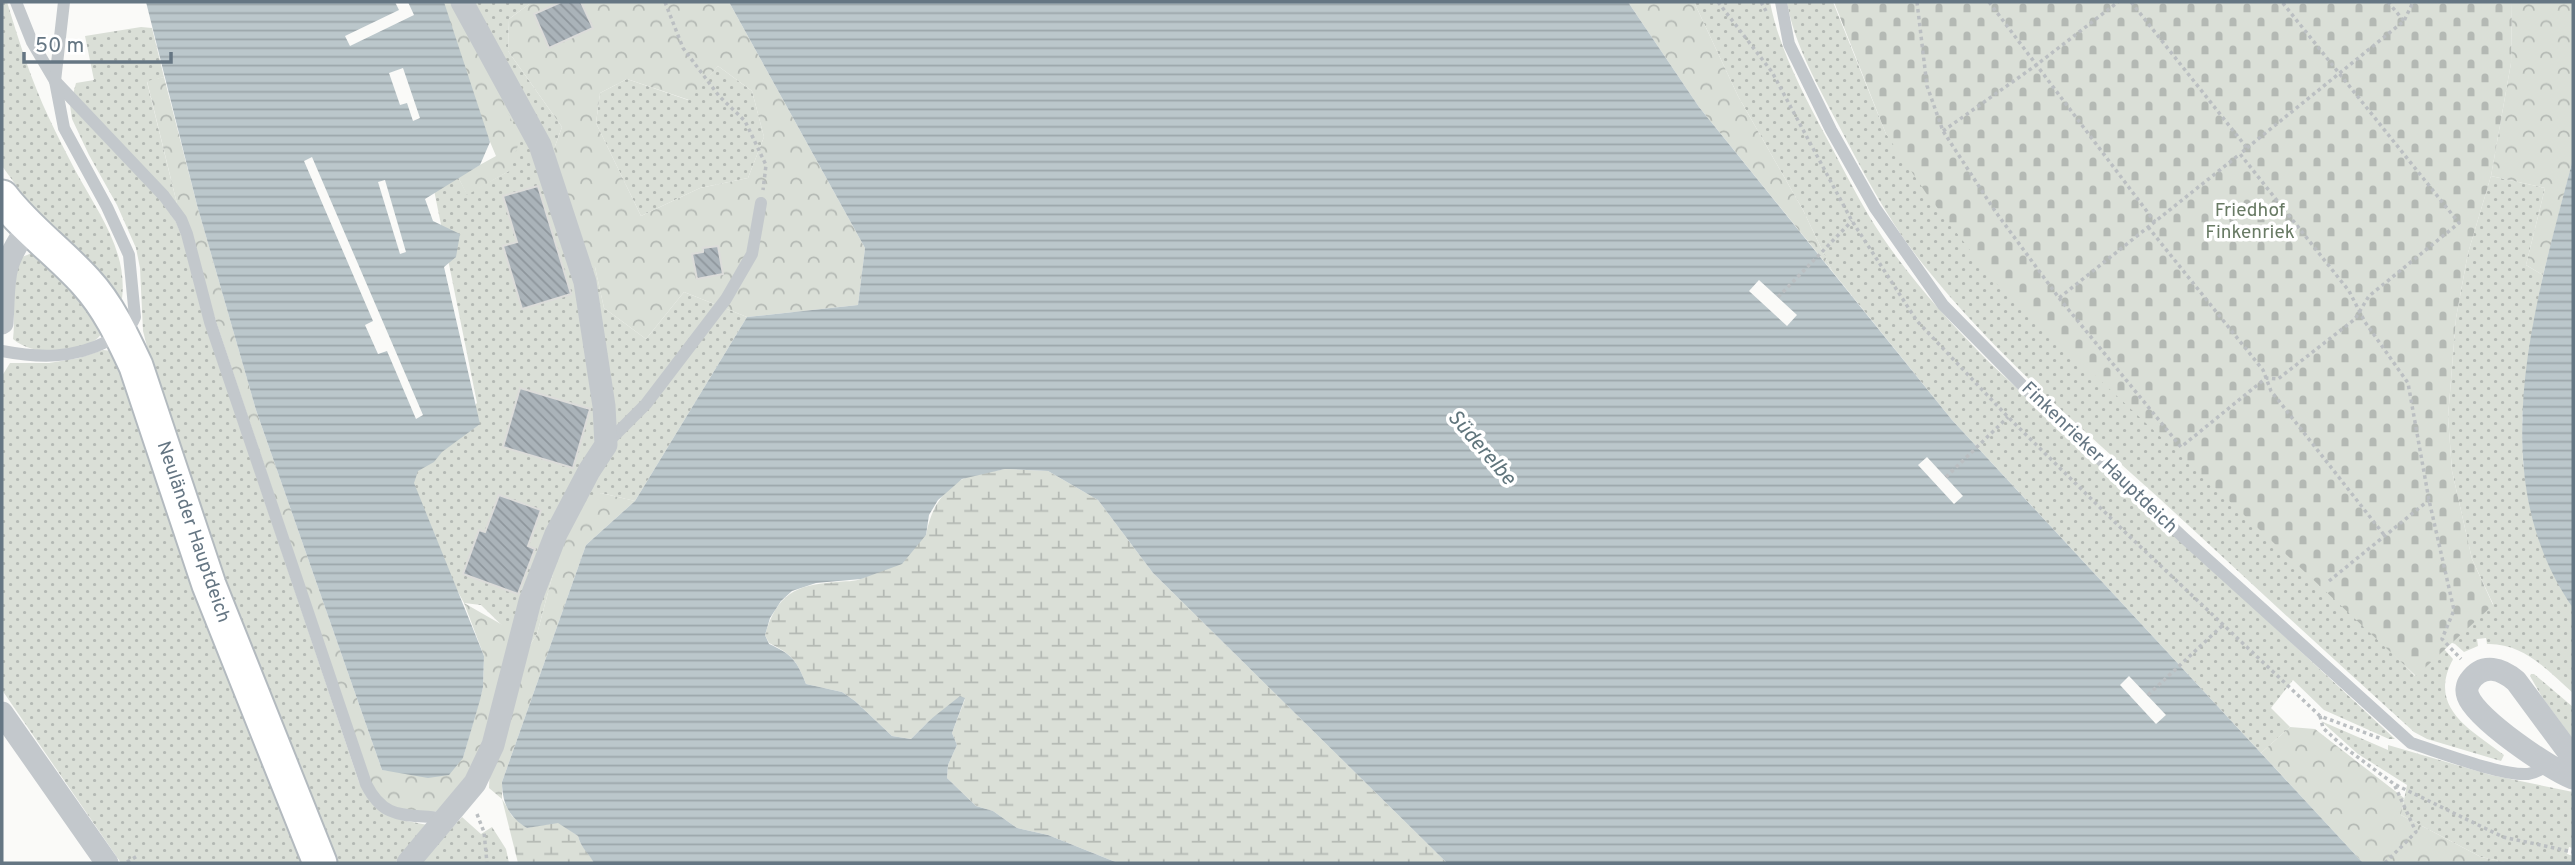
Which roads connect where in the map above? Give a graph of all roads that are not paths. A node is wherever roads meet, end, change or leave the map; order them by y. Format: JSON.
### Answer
{"nodes":[{"id":1,"x":16,"y":2,"type":"edge"},
{"id":2,"x":64,"y":2,"type":"edge"},
{"id":3,"x":462,"y":2,"type":"edge"},
{"id":4,"x":1781,"y":2,"type":"edge"},
{"id":5,"x":55,"y":81,"type":"junction"},
{"id":6,"x":2,"y":197,"type":"edge"},
{"id":7,"x":761,"y":203,"type":"road end"},
{"id":8,"x":28,"y":227,"type":"junction"},
{"id":9,"x":2,"y":323,"type":"edge"},
{"id":10,"x":121,"y":335,"type":"junction"},
{"id":11,"x":2,"y":351,"type":"edge"},
{"id":12,"x":606,"y":445,"type":"junction"},
{"id":13,"x":2,"y":713,"type":"edge"},
{"id":14,"x":2573,"y":758,"type":"edge"},
{"id":15,"x":2547,"y":765,"type":"junction"},
{"id":16,"x":2573,"y":778,"type":"edge"},
{"id":17,"x":446,"y":819,"type":"junction"},
{"id":18,"x":107,"y":863,"type":"edge"},
{"id":19,"x":320,"y":863,"type":"edge"},
{"id":20,"x":408,"y":863,"type":"edge"}],
"edges":[{"from":1,"to":5,"type":"lane"},
{"from":2,"to":5,"type":"lane"},
{"from":3,"to":12,"type":"street"},
{"from":4,"to":15,"type":"lane","name":"Finkenrieker Hauptdeich"},
{"from":5,"to":10,"type":"lane"},
{"from":5,"to":17,"type":"lane"},
{"from":6,"to":8,"type":"street","name":"Neuländer Hauptdeich"},
{"from":7,"to":12,"type":"lane"},
{"from":8,"to":9,"type":"street"},
{"from":8,"to":10,"type":"street","name":"Neuländer Hauptdeich"},
{"from":10,"to":11,"type":"lane"},
{"from":10,"to":19,"type":"street","name":"Neuländer Hauptdeich"},
{"from":12,"to":17,"type":"street"},
{"from":13,"to":18,"type":"street"},
{"from":14,"to":15,"type":"street"},
{"from":15,"to":16,"type":"street"},
{"from":17,"to":20,"type":"street"}]}
